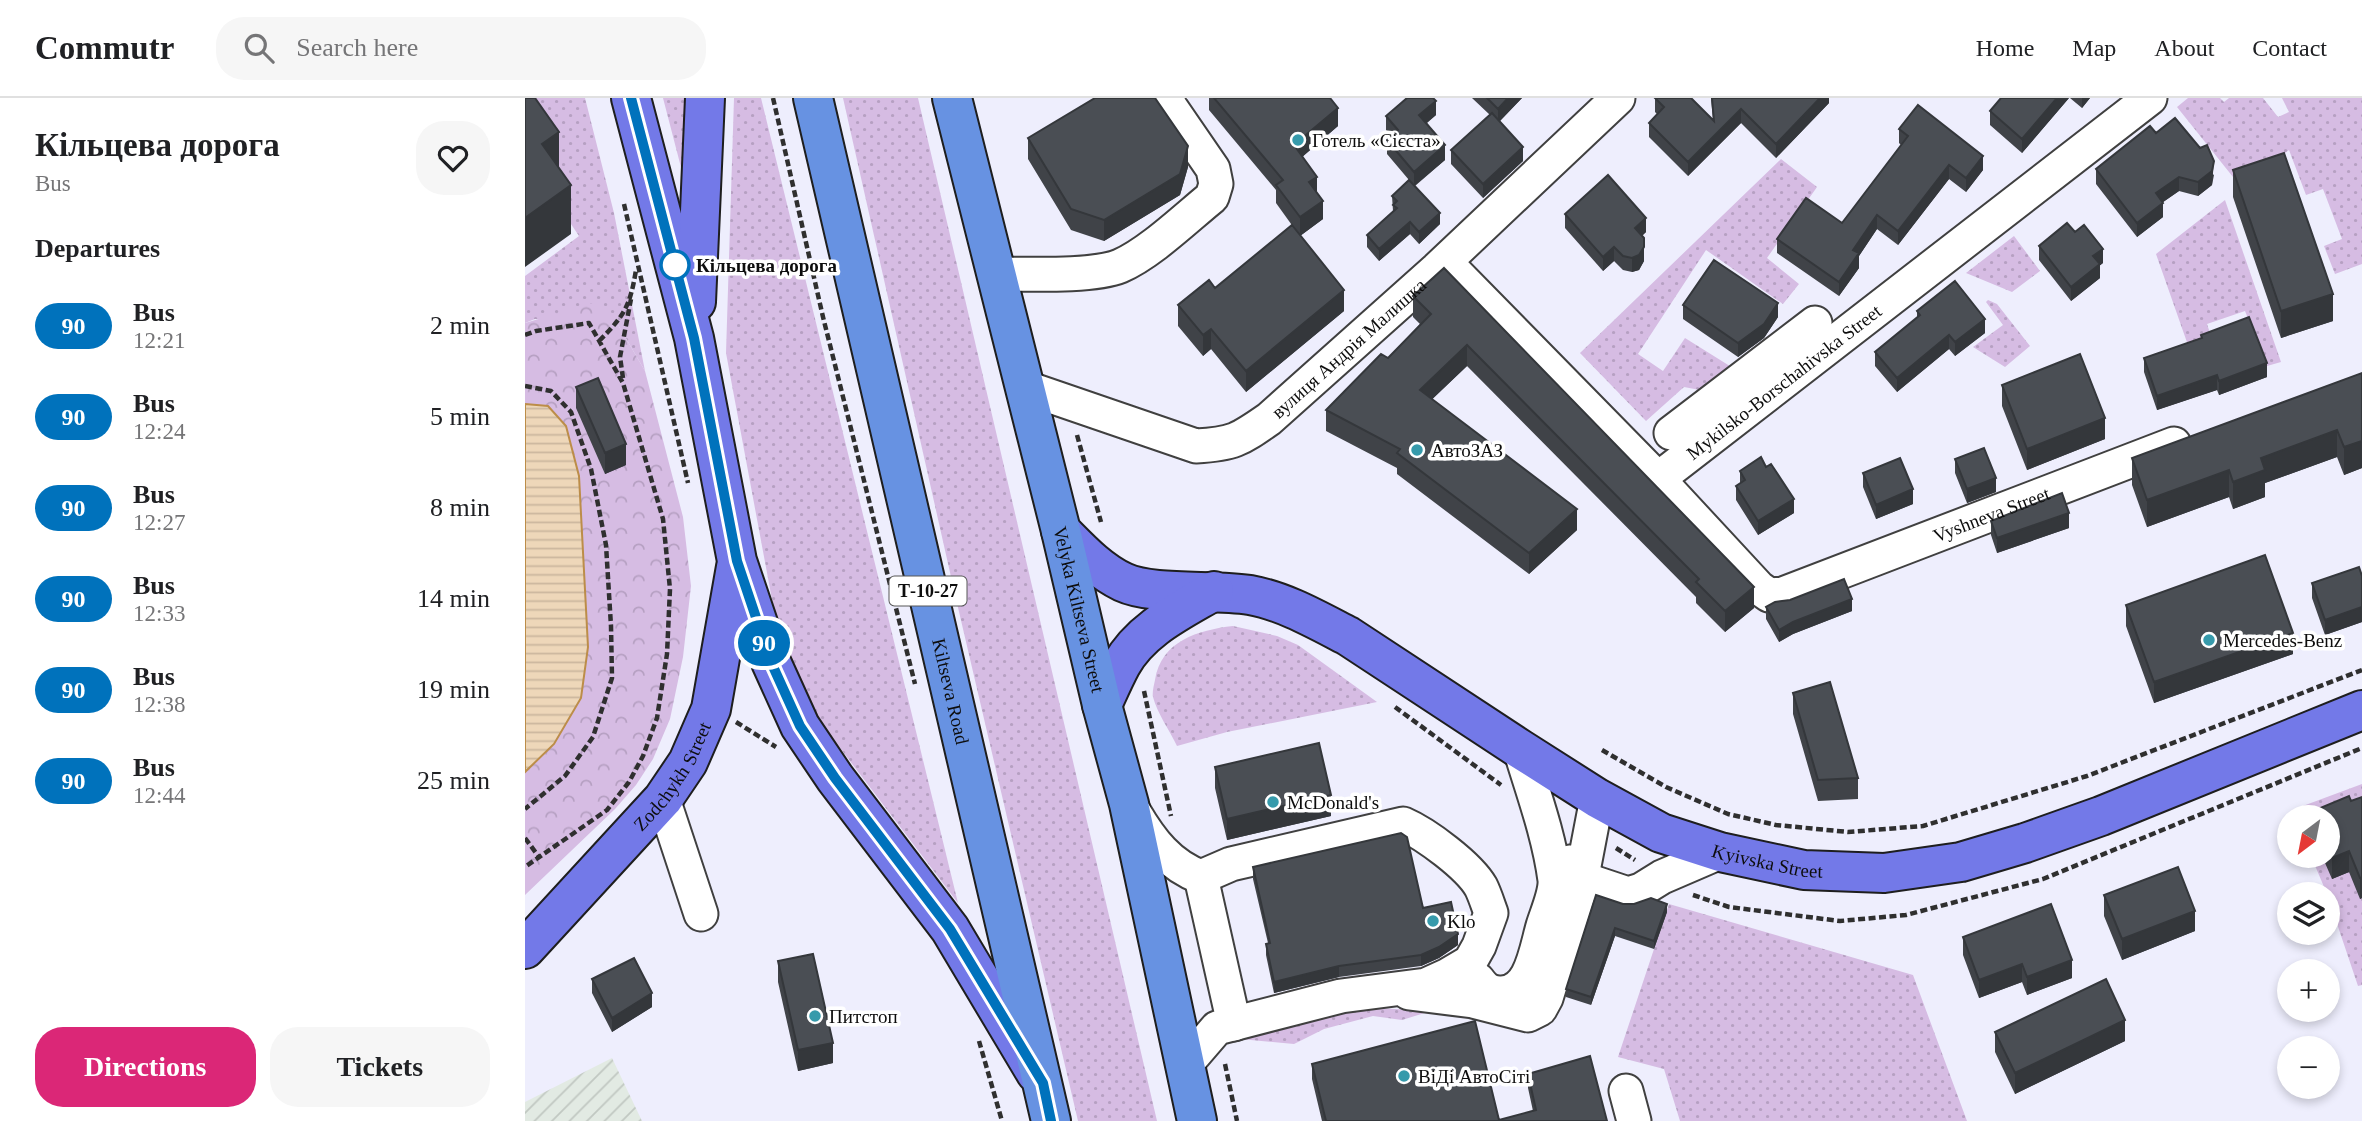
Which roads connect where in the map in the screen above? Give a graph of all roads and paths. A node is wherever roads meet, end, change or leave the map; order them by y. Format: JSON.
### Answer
{"nodes":[{"id":1,"x":632,"y":98,"type":"edge"},
{"id":2,"x":705,"y":98,"type":"edge"},
{"id":3,"x":773,"y":98,"type":"edge"},
{"id":4,"x":813,"y":98,"type":"edge"},
{"id":5,"x":952,"y":98,"type":"edge"},
{"id":6,"x":1168,"y":98,"type":"edge"},
{"id":7,"x":1618,"y":98,"type":"edge"},
{"id":8,"x":2150,"y":98,"type":"edge"},
{"id":9,"x":624,"y":202,"type":"dead end"},
{"id":10,"x":1445,"y":262,"type":"junction"},
{"id":11,"x":636,"y":270,"type":"dead end"},
{"id":12,"x":996,"y":274,"type":"junction"},
{"id":13,"x":631,"y":299,"type":"junction"},
{"id":14,"x":1815,"y":323,"type":"dead end"},
{"id":15,"x":525,"y":335,"type":"edge"},
{"id":16,"x":694,"y":338,"type":"junction"},
{"id":17,"x":599,"y":341,"type":"junction"},
{"id":18,"x":1789,"y":360,"type":"junction"},
{"id":19,"x":624,"y":383,"type":"junction"},
{"id":20,"x":525,"y":386,"type":"edge"},
{"id":21,"x":1024,"y":387,"type":"junction"},
{"id":22,"x":1075,"y":428,"type":"dead end"},
{"id":23,"x":2206,"y":432,"type":"edge"},
{"id":24,"x":1671,"y":433,"type":"dead end"},
{"id":25,"x":1658,"y":479,"type":"junction"},
{"id":26,"x":690,"y":492,"type":"dead end"},
{"id":27,"x":1101,"y":522,"type":"dead end"},
{"id":28,"x":1061,"y":531,"type":"junction"},
{"id":29,"x":737,"y":561,"type":"junction"},
{"id":30,"x":1214,"y":591,"type":"junction"},
{"id":31,"x":2362,"y":670,"type":"edge"},
{"id":32,"x":1144,"y":688,"type":"dead end"},
{"id":33,"x":916,"y":690,"type":"dead end"},
{"id":34,"x":1391,"y":704,"type":"dead end"},
{"id":35,"x":1102,"y":705,"type":"junction"},
{"id":36,"x":711,"y":710,"type":"junction"},
{"id":37,"x":2362,"y":710,"type":"edge"},
{"id":38,"x":776,"y":749,"type":"dead end"},
{"id":39,"x":1520,"y":749,"type":"junction"},
{"id":40,"x":1602,"y":750,"type":"dead end"},
{"id":41,"x":783,"y":757,"type":"dead end"},
{"id":42,"x":663,"y":799,"type":"junction"},
{"id":43,"x":1129,"y":804,"type":"junction"},
{"id":44,"x":525,"y":809,"type":"edge"},
{"id":45,"x":1593,"y":815,"type":"junction"},
{"id":46,"x":1172,"y":817,"type":"dead end"},
{"id":47,"x":1544,"y":820,"type":"junction"},
{"id":48,"x":525,"y":838,"type":"edge"},
{"id":49,"x":1720,"y":852,"type":"junction"},
{"id":50,"x":539,"y":858,"type":"junction"},
{"id":51,"x":525,"y":867,"type":"edge"},
{"id":52,"x":1201,"y":877,"type":"junction"},
{"id":53,"x":1662,"y":877,"type":"junction"},
{"id":54,"x":1581,"y":884,"type":"junction"},
{"id":55,"x":701,"y":914,"type":"dead end"},
{"id":56,"x":525,"y":949,"type":"edge"},
{"id":57,"x":1474,"y":954,"type":"junction"},
{"id":58,"x":1374,"y":990,"type":"junction"},
{"id":59,"x":1225,"y":1026,"type":"junction"},
{"id":60,"x":978,"y":1038,"type":"dead end"},
{"id":61,"x":1186,"y":1064,"type":"junction"},
{"id":62,"x":1043,"y":1083,"type":"junction"},
{"id":63,"x":1002,"y":1121,"type":"edge"},
{"id":64,"x":1051,"y":1121,"type":"edge"},
{"id":65,"x":1197,"y":1121,"type":"edge"},
{"id":66,"x":1237,"y":1121,"type":"edge"}],
"edges":[{"from":1,"to":16,"type":"main road"},
{"from":2,"to":16,"type":"main road"},
{"from":3,"to":33,"type":"path"},
{"from":4,"to":62,"type":"highway","name":"Kiltseva Road","number":"Т-10-27"},
{"from":5,"to":12,"type":"highway","name":"Velyka Kiltseva Street"},
{"from":6,"to":12,"type":"street"},
{"from":7,"to":10,"type":"street","name":"вулиця Андрія Малишка"},
{"from":8,"to":18,"type":"street","name":"Mykilsko-Borschahivska Street"},
{"from":9,"to":26,"type":"path"},
{"from":10,"to":21,"type":"street","name":"вулиця Андрія Малишка"},
{"from":10,"to":25,"type":"street"},
{"from":11,"to":13,"type":"path"},
{"from":12,"to":21,"type":"highway","name":"Velyka Kiltseva Street"},
{"from":13,"to":17,"type":"path"},
{"from":13,"to":19,"type":"path"},
{"from":14,"to":18,"type":"street"},
{"from":15,"to":17,"type":"path"},
{"from":16,"to":29,"type":"main road"},
{"from":17,"to":19,"type":"path"},
{"from":18,"to":24,"type":"street"},
{"from":18,"to":25,"type":"street","name":"Mykilsko-Borschahivska Street"},
{"from":19,"to":50,"type":"path"},
{"from":20,"to":44,"type":"path"},
{"from":21,"to":28,"type":"highway","name":"Velyka Kiltseva Street"},
{"from":22,"to":27,"type":"path"},
{"from":23,"to":25,"type":"street","name":"Vyshneva Street"},
{"from":28,"to":30,"type":"main road","name":"Kyivska Street"},
{"from":28,"to":35,"type":"highway","name":"Velyka Kiltseva Street"},
{"from":29,"to":36,"type":"main road","name":"Zodchykh Street"},
{"from":29,"to":62,"type":"main road"},
{"from":30,"to":35,"type":"main road"},
{"from":30,"to":39,"type":"main road","name":"Kyivska Street"},
{"from":31,"to":40,"type":"path"},
{"from":32,"to":46,"type":"path"},
{"from":34,"to":47,"type":"path"},
{"from":35,"to":43,"type":"highway","name":"Velyka Kiltseva Street"},
{"from":36,"to":38,"type":"path"},
{"from":36,"to":41,"type":"path"},
{"from":36,"to":42,"type":"main road","name":"Zodchykh Street"},
{"from":37,"to":49,"type":"main road","name":"Kyivska Street"},
{"from":39,"to":45,"type":"main road","name":"Kyivska Street"},
{"from":39,"to":47,"type":"street"},
{"from":42,"to":55,"type":"street"},
{"from":42,"to":56,"type":"main road","name":"Zodchykh Street"},
{"from":43,"to":52,"type":"street"},
{"from":43,"to":61,"type":"highway","name":"Velyka Kiltseva Street"},
{"from":45,"to":49,"type":"main road","name":"Kyivska Street"},
{"from":45,"to":53,"type":"path"},
{"from":45,"to":54,"type":"street"},
{"from":47,"to":54,"type":"street"},
{"from":47,"to":57,"type":"street"},
{"from":48,"to":50,"type":"path"},
{"from":49,"to":53,"type":"street"},
{"from":50,"to":51,"type":"path"},
{"from":52,"to":57,"type":"street"},
{"from":52,"to":59,"type":"street"},
{"from":53,"to":54,"type":"street"},
{"from":54,"to":58,"type":"street"},
{"from":57,"to":58,"type":"street"},
{"from":58,"to":59,"type":"street"},
{"from":59,"to":61,"type":"street"},
{"from":59,"to":66,"type":"path"},
{"from":60,"to":63,"type":"path"},
{"from":61,"to":65,"type":"highway","name":"Velyka Kiltseva Street"},
{"from":62,"to":64,"type":"highway","name":"Kiltseva Road","number":"Т-10-27"}]}
